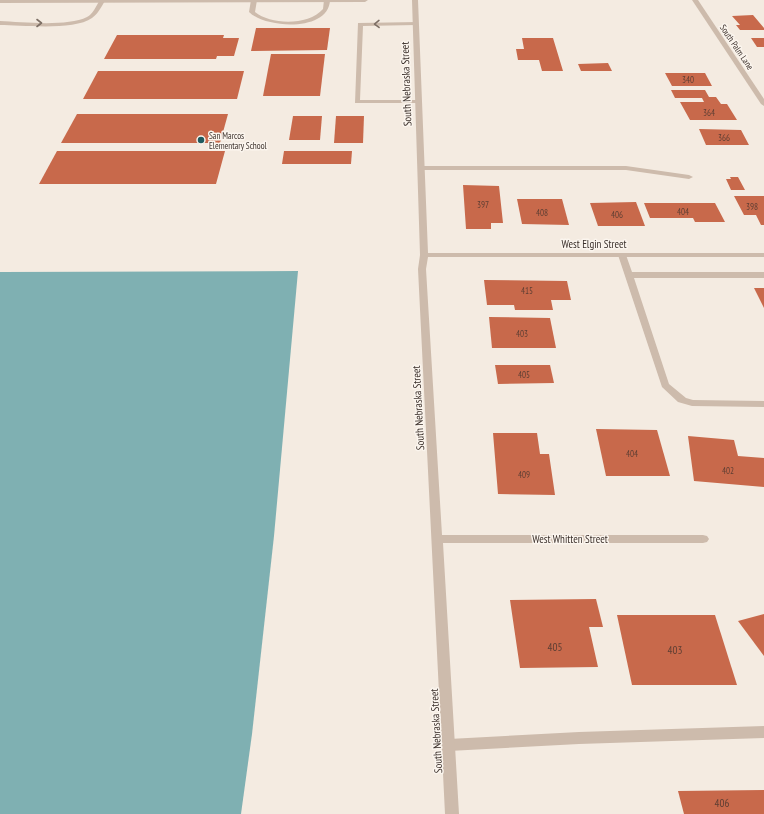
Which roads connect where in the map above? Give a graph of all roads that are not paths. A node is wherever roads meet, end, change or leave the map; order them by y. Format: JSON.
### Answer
{"nodes":[{"id":1,"x":254,"y":0,"type":"edge"},
{"id":2,"x":327,"y":0,"type":"edge"},
{"id":3,"x":365,"y":0,"type":"edge"},
{"id":4,"x":415,"y":0,"type":"edge"},
{"id":5,"x":695,"y":0,"type":"edge"},
{"id":6,"x":0,"y":1,"type":"edge"},
{"id":7,"x":102,"y":1,"type":"edge"},
{"id":8,"x":0,"y":23,"type":"edge"},
{"id":9,"x":416,"y":23,"type":"junction"},
{"id":10,"x":419,"y":102,"type":"junction"},
{"id":11,"x":764,"y":104,"type":"edge"},
{"id":12,"x":421,"y":168,"type":"junction"},
{"id":13,"x":689,"y":178,"type":"dead end"},
{"id":14,"x":424,"y":256,"type":"junction"},
{"id":15,"x":622,"y":256,"type":"junction"},
{"id":16,"x":764,"y":256,"type":"edge"},
{"id":17,"x":628,"y":275,"type":"junction"},
{"id":18,"x":764,"y":275,"type":"edge"},
{"id":19,"x":764,"y":404,"type":"edge"},
{"id":20,"x":437,"y":539,"type":"junction"},
{"id":21,"x":703,"y":539,"type":"dead end"},
{"id":22,"x":764,"y":732,"type":"edge"},
{"id":23,"x":449,"y":746,"type":"junction"},
{"id":24,"x":452,"y":814,"type":"edge"}],
"edges":[{"from":1,"to":2,"type":"street"},
{"from":1,"to":2,"type":"street"},
{"from":1,"to":7,"type":"street"},
{"from":2,"to":3,"type":"street"},
{"from":4,"to":9,"type":"street","name":"South Nebraska Street"},
{"from":5,"to":11,"type":"street","name":"South Palm Lane"},
{"from":6,"to":7,"type":"street"},
{"from":8,"to":7,"type":"street","one_way":true},
{"from":9,"to":10,"type":"street","name":"South Nebraska Street"},
{"from":9,"to":10,"type":"street","one_way":true},
{"from":10,"to":12,"type":"street","name":"South Nebraska Street"},
{"from":12,"to":13,"type":"street"},
{"from":12,"to":14,"type":"street","name":"South Nebraska Street"},
{"from":14,"to":15,"type":"street","name":"West Elgin Street"},
{"from":14,"to":20,"type":"street","name":"South Nebraska Street"},
{"from":15,"to":16,"type":"street","name":"West Elgin Street"},
{"from":15,"to":17,"type":"street"},
{"from":17,"to":18,"type":"street"},
{"from":17,"to":19,"type":"street"},
{"from":20,"to":21,"type":"street","name":"West Whitten Street"},
{"from":20,"to":23,"type":"street","name":"South Nebraska Street"},
{"from":22,"to":23,"type":"street"},
{"from":23,"to":24,"type":"street","name":"South Nebraska Street"}]}
